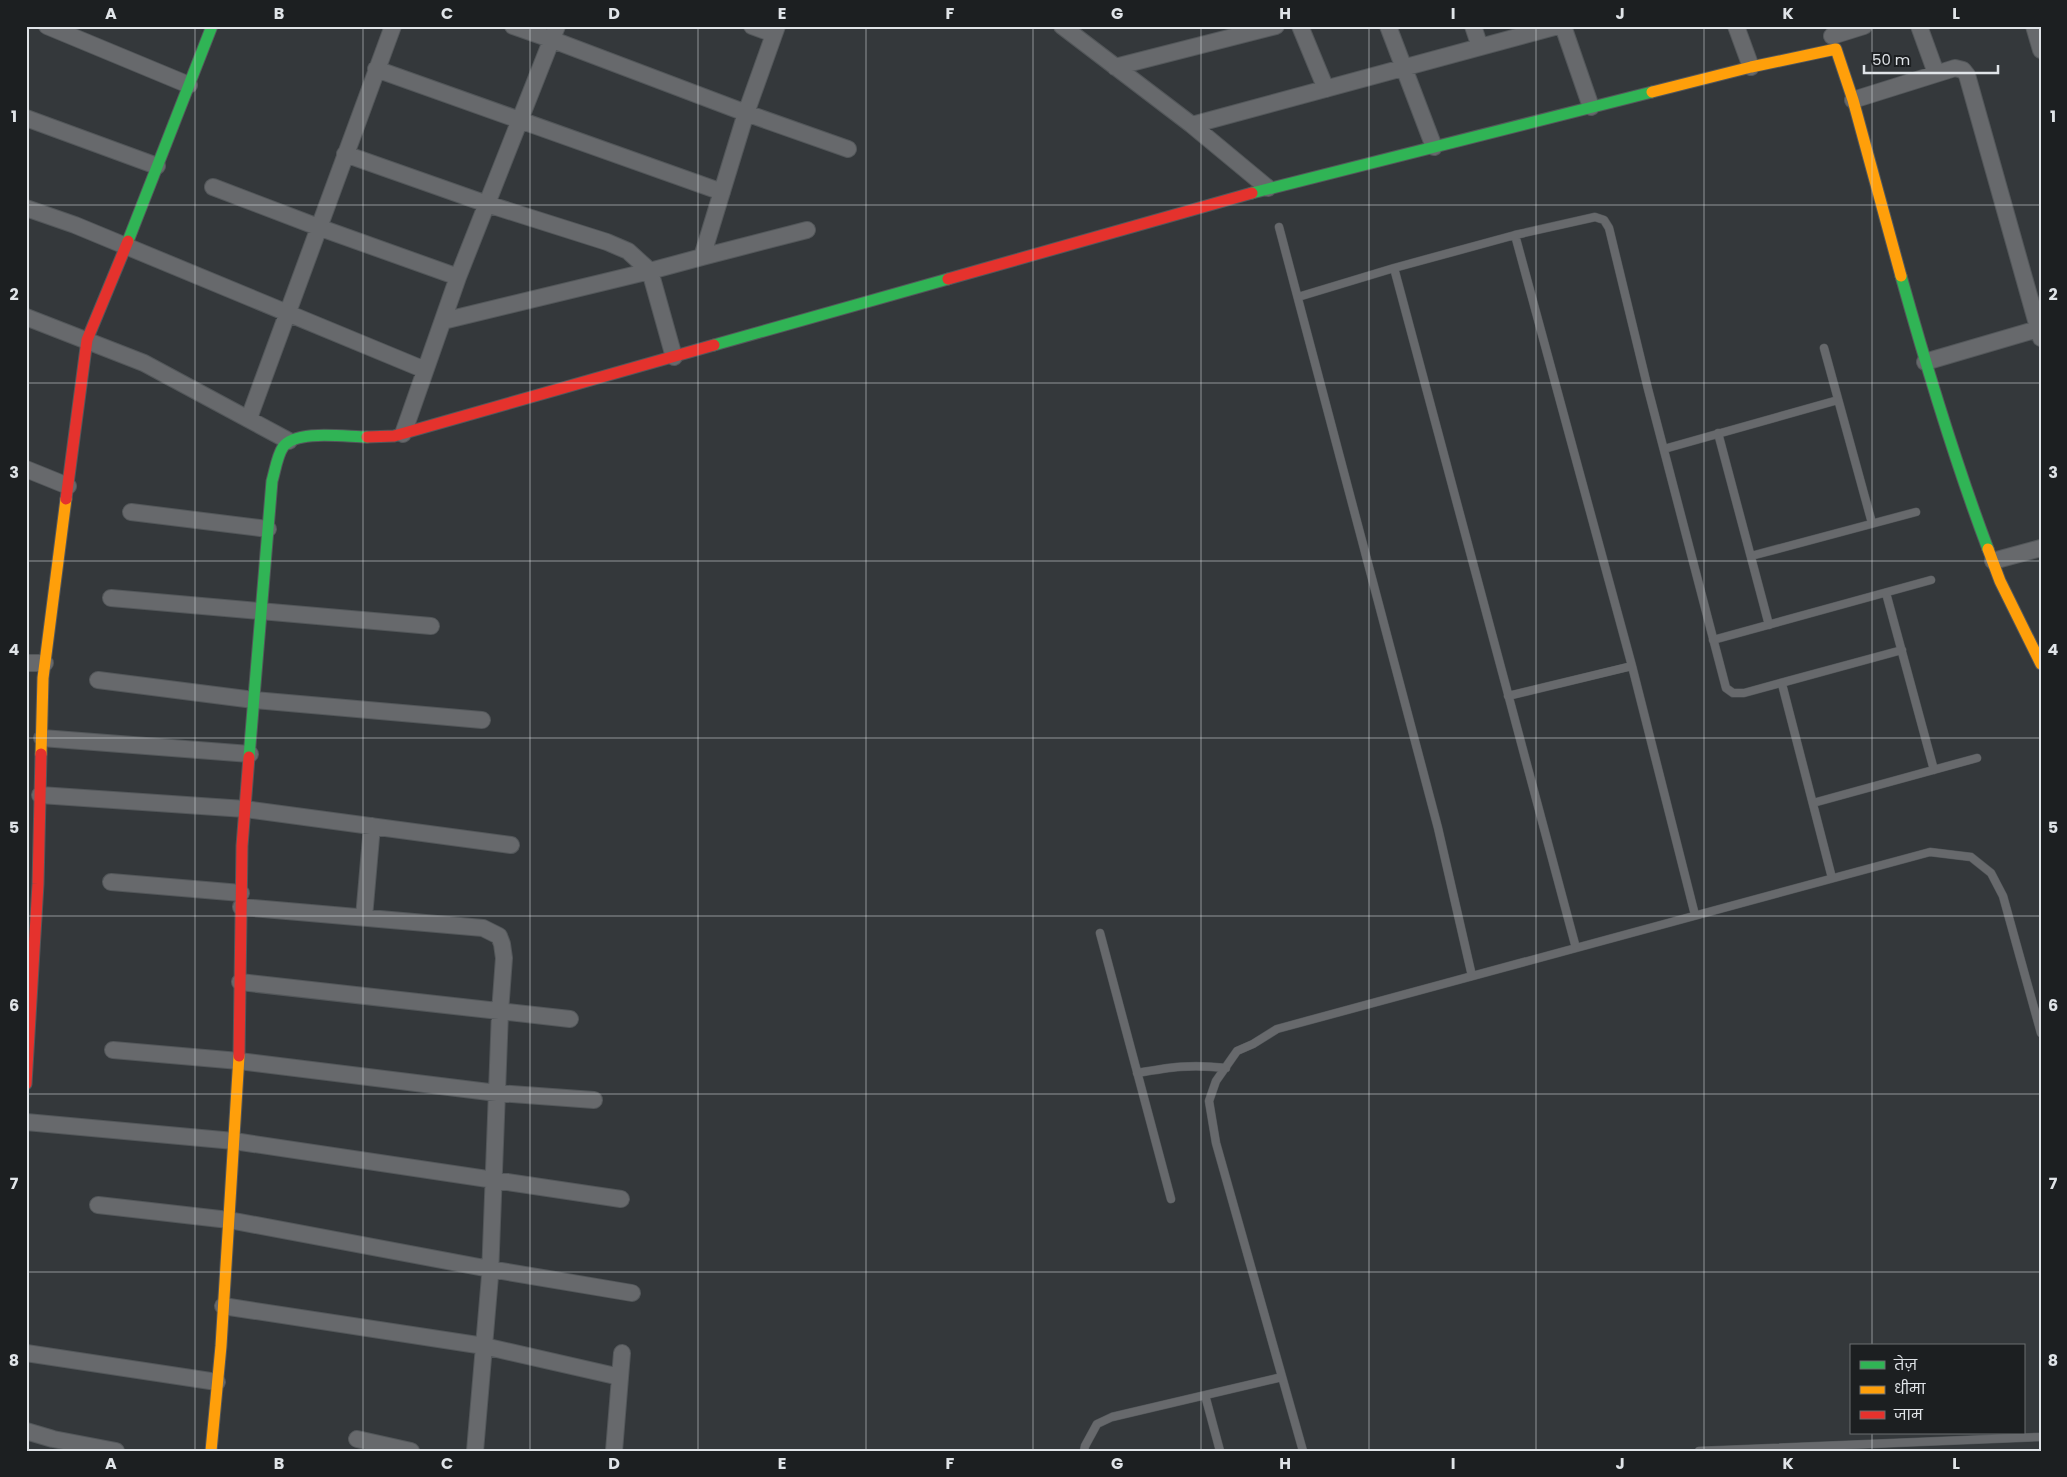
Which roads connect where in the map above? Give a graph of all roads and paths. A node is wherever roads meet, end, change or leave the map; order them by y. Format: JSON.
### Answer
{"nodes":[{"id":1,"x":47,"y":26,"type":"edge"},
{"id":2,"x":212,"y":26,"type":"edge"},
{"id":3,"x":393,"y":26,"type":"edge"},
{"id":4,"x":513,"y":26,"type":"edge"},
{"id":5,"x":752,"y":26,"type":"edge"},
{"id":6,"x":1062,"y":26,"type":"edge"},
{"id":7,"x":1276,"y":26,"type":"edge"},
{"id":8,"x":1300,"y":26,"type":"edge"},
{"id":9,"x":1388,"y":26,"type":"edge"},
{"id":10,"x":1473,"y":26,"type":"edge"},
{"id":11,"x":1558,"y":26,"type":"edge"},
{"id":12,"x":1562,"y":26,"type":"edge"},
{"id":13,"x":1736,"y":26,"type":"edge"},
{"id":14,"x":1864,"y":26,"type":"edge"},
{"id":15,"x":1920,"y":26,"type":"edge"},
{"id":16,"x":2034,"y":26,"type":"edge"},
{"id":17,"x":775,"y":30,"type":"edge"},
{"id":18,"x":555,"y":33,"type":"edge"},
{"id":19,"x":1833,"y":37,"type":"edge"},
{"id":20,"x":1480,"y":47,"type":"junction"},
{"id":21,"x":2041,"y":50,"type":"edge"},
{"id":22,"x":1115,"y":67,"type":"junction"},
{"id":23,"x":1751,"y":67,"type":"junction"},
{"id":24,"x":1404,"y":68,"type":"junction"},
{"id":25,"x":376,"y":69,"type":"junction"},
{"id":26,"x":1936,"y":73,"type":"junction"},
{"id":27,"x":189,"y":85,"type":"junction"},
{"id":28,"x":1326,"y":89,"type":"junction"},
{"id":29,"x":1852,"y":100,"type":"junction"},
{"id":30,"x":1591,"y":107,"type":"junction"},
{"id":31,"x":746,"y":113,"type":"junction"},
{"id":32,"x":26,"y":118,"type":"edge"},
{"id":33,"x":520,"y":121,"type":"junction"},
{"id":34,"x":1192,"y":125,"type":"junction"},
{"id":35,"x":1434,"y":147,"type":"junction"},
{"id":36,"x":848,"y":149,"type":"dead end"},
{"id":37,"x":344,"y":154,"type":"junction"},
{"id":38,"x":157,"y":166,"type":"junction"},
{"id":39,"x":213,"y":188,"type":"dead end"},
{"id":40,"x":1268,"y":188,"type":"junction"},
{"id":41,"x":722,"y":192,"type":"junction"},
{"id":42,"x":488,"y":204,"type":"junction"},
{"id":43,"x":26,"y":208,"type":"edge"},
{"id":44,"x":1279,"y":227,"type":"dead end"},
{"id":45,"x":318,"y":228,"type":"junction"},
{"id":46,"x":806,"y":230,"type":"dead end"},
{"id":47,"x":1515,"y":235,"type":"junction"},
{"id":48,"x":126,"y":246,"type":"junction"},
{"id":49,"x":702,"y":257,"type":"junction"},
{"id":50,"x":1394,"y":268,"type":"junction"},
{"id":51,"x":650,"y":271,"type":"junction"},
{"id":52,"x":458,"y":277,"type":"junction"},
{"id":53,"x":1298,"y":298,"type":"junction"},
{"id":54,"x":287,"y":312,"type":"junction"},
{"id":55,"x":26,"y":317,"type":"edge"},
{"id":56,"x":443,"y":321,"type":"junction"},
{"id":57,"x":2040,"y":332,"type":"edge"},
{"id":58,"x":87,"y":340,"type":"junction"},
{"id":59,"x":1824,"y":348,"type":"dead end"},
{"id":60,"x":674,"y":357,"type":"junction"},
{"id":61,"x":1925,"y":362,"type":"junction"},
{"id":62,"x":425,"y":370,"type":"junction"},
{"id":63,"x":1838,"y":400,"type":"junction"},
{"id":64,"x":249,"y":418,"type":"junction"},
{"id":65,"x":1718,"y":433,"type":"junction"},
{"id":66,"x":402,"y":434,"type":"junction"},
{"id":67,"x":289,"y":440,"type":"junction"},
{"id":68,"x":1664,"y":449,"type":"junction"},
{"id":69,"x":26,"y":469,"type":"edge"},
{"id":70,"x":68,"y":486,"type":"junction"},
{"id":71,"x":131,"y":512,"type":"dead end"},
{"id":72,"x":1916,"y":512,"type":"dead end"},
{"id":73,"x":1872,"y":524,"type":"junction"},
{"id":74,"x":268,"y":529,"type":"junction"},
{"id":75,"x":2041,"y":548,"type":"edge"},
{"id":76,"x":1751,"y":556,"type":"junction"},
{"id":77,"x":1993,"y":561,"type":"junction"},
{"id":78,"x":1931,"y":580,"type":"dead end"},
{"id":79,"x":1886,"y":593,"type":"junction"},
{"id":80,"x":111,"y":598,"type":"dead end"},
{"id":81,"x":262,"y":610,"type":"junction"},
{"id":82,"x":1769,"y":625,"type":"junction"},
{"id":83,"x":431,"y":626,"type":"dead end"},
{"id":84,"x":1713,"y":640,"type":"junction"},
{"id":85,"x":1902,"y":650,"type":"junction"},
{"id":86,"x":26,"y":663,"type":"edge"},
{"id":87,"x":45,"y":663,"type":"junction"},
{"id":88,"x":2041,"y":664,"type":"edge"},
{"id":89,"x":1632,"y":666,"type":"junction"},
{"id":90,"x":98,"y":680,"type":"dead end"},
{"id":91,"x":1782,"y":684,"type":"junction"},
{"id":92,"x":1508,"y":696,"type":"junction"},
{"id":93,"x":254,"y":700,"type":"junction"},
{"id":94,"x":482,"y":720,"type":"dead end"},
{"id":95,"x":42,"y":738,"type":"junction"},
{"id":96,"x":250,"y":754,"type":"junction"},
{"id":97,"x":1978,"y":758,"type":"dead end"},
{"id":98,"x":1934,"y":770,"type":"junction"},
{"id":99,"x":40,"y":795,"type":"junction"},
{"id":100,"x":1813,"y":803,"type":"junction"},
{"id":101,"x":245,"y":810,"type":"junction"},
{"id":102,"x":372,"y":826,"type":"junction"},
{"id":103,"x":511,"y":845,"type":"dead end"},
{"id":104,"x":32,"y":863,"type":"edge"},
{"id":105,"x":1832,"y":878,"type":"junction"},
{"id":106,"x":111,"y":882,"type":"dead end"},
{"id":107,"x":241,"y":900,"type":"junction"},
{"id":108,"x":1695,"y":915,"type":"junction"},
{"id":109,"x":364,"y":917,"type":"junction"},
{"id":110,"x":1100,"y":933,"type":"dead end"},
{"id":111,"x":1576,"y":948,"type":"junction"},
{"id":112,"x":1472,"y":976,"type":"junction"},
{"id":113,"x":240,"y":982,"type":"junction"},
{"id":114,"x":500,"y":1012,"type":"junction"},
{"id":115,"x":570,"y":1019,"type":"dead end"},
{"id":116,"x":2041,"y":1033,"type":"edge"},
{"id":117,"x":112,"y":1050,"type":"dead end"},
{"id":118,"x":239,"y":1061,"type":"junction"},
{"id":119,"x":1226,"y":1068,"type":"junction"},
{"id":120,"x":1138,"y":1074,"type":"junction"},
{"id":121,"x":26,"y":1084,"type":"edge"},
{"id":122,"x":497,"y":1093,"type":"junction"},
{"id":123,"x":594,"y":1100,"type":"dead end"},
{"id":124,"x":26,"y":1122,"type":"edge"},
{"id":125,"x":234,"y":1141,"type":"junction"},
{"id":126,"x":493,"y":1180,"type":"junction"},
{"id":127,"x":1171,"y":1199,"type":"dead end"},
{"id":128,"x":621,"y":1200,"type":"dead end"},
{"id":129,"x":98,"y":1205,"type":"dead end"},
{"id":130,"x":229,"y":1220,"type":"junction"},
{"id":131,"x":490,"y":1269,"type":"junction"},
{"id":132,"x":632,"y":1293,"type":"dead end"},
{"id":133,"x":223,"y":1306,"type":"junction"},
{"id":134,"x":484,"y":1346,"type":"junction"},
{"id":135,"x":622,"y":1353,"type":"dead end"},
{"id":136,"x":26,"y":1354,"type":"edge"},
{"id":137,"x":620,"y":1377,"type":"junction"},
{"id":138,"x":1282,"y":1377,"type":"junction"},
{"id":139,"x":217,"y":1382,"type":"junction"},
{"id":140,"x":1205,"y":1395,"type":"junction"},
{"id":141,"x":26,"y":1431,"type":"edge"},
{"id":142,"x":2041,"y":1437,"type":"edge"},
{"id":143,"x":357,"y":1440,"type":"dead end"},
{"id":144,"x":116,"y":1451,"type":"edge"},
{"id":145,"x":211,"y":1451,"type":"edge"},
{"id":146,"x":411,"y":1451,"type":"edge"},
{"id":147,"x":476,"y":1451,"type":"edge"},
{"id":148,"x":614,"y":1451,"type":"edge"},
{"id":149,"x":1084,"y":1451,"type":"edge"},
{"id":150,"x":1220,"y":1451,"type":"edge"},
{"id":151,"x":1303,"y":1451,"type":"edge"},
{"id":152,"x":1699,"y":1451,"type":"edge"}],
"edges":[{"from":1,"to":27,"type":"street"},
{"from":2,"to":27,"type":"street"},
{"from":3,"to":25,"type":"street"},
{"from":4,"to":18,"type":"street"},
{"from":5,"to":17,"type":"street"},
{"from":6,"to":22,"type":"street"},
{"from":7,"to":22,"type":"street"},
{"from":8,"to":28,"type":"street"},
{"from":9,"to":24,"type":"street"},
{"from":10,"to":20,"type":"street"},
{"from":11,"to":20,"type":"street"},
{"from":12,"to":30,"type":"street"},
{"from":13,"to":23,"type":"street"},
{"from":14,"to":19,"type":"street"},
{"from":15,"to":26,"type":"street"},
{"from":16,"to":21,"type":"street"},
{"from":17,"to":31,"type":"street"},
{"from":18,"to":31,"type":"street"},
{"from":18,"to":33,"type":"street"},
{"from":19,"to":23,"type":"street"},
{"from":19,"to":29,"type":"street"},
{"from":20,"to":24,"type":"street"},
{"from":22,"to":34,"type":"street"},
{"from":23,"to":30,"type":"street"},
{"from":24,"to":28,"type":"street"},
{"from":24,"to":35,"type":"street"},
{"from":25,"to":33,"type":"street"},
{"from":25,"to":37,"type":"street"},
{"from":26,"to":29,"type":"street"},
{"from":26,"to":57,"type":"street"},
{"from":27,"to":38,"type":"street"},
{"from":28,"to":34,"type":"street"},
{"from":29,"to":61,"type":"street"},
{"from":30,"to":35,"type":"street"},
{"from":31,"to":36,"type":"street"},
{"from":31,"to":41,"type":"street"},
{"from":32,"to":38,"type":"street"},
{"from":33,"to":41,"type":"street"},
{"from":33,"to":42,"type":"street"},
{"from":34,"to":40,"type":"street"},
{"from":35,"to":40,"type":"street"},
{"from":37,"to":42,"type":"street"},
{"from":37,"to":45,"type":"street"},
{"from":38,"to":48,"type":"street"},
{"from":39,"to":45,"type":"street"},
{"from":40,"to":60,"type":"street"},
{"from":41,"to":49,"type":"street"},
{"from":42,"to":51,"type":"street"},
{"from":42,"to":52,"type":"street"},
{"from":43,"to":48,"type":"street"},
{"from":44,"to":53,"type":"lane"},
{"from":45,"to":52,"type":"street"},
{"from":45,"to":54,"type":"street"},
{"from":46,"to":49,"type":"street"},
{"from":47,"to":50,"type":"lane"},
{"from":47,"to":68,"type":"lane"},
{"from":47,"to":89,"type":"lane"},
{"from":48,"to":54,"type":"street"},
{"from":48,"to":58,"type":"street"},
{"from":49,"to":51,"type":"street"},
{"from":50,"to":53,"type":"lane"},
{"from":50,"to":92,"type":"lane"},
{"from":51,"to":56,"type":"street"},
{"from":51,"to":60,"type":"street"},
{"from":52,"to":56,"type":"street"},
{"from":53,"to":112,"type":"lane"},
{"from":54,"to":62,"type":"street"},
{"from":54,"to":64,"type":"street"},
{"from":55,"to":58,"type":"street"},
{"from":56,"to":62,"type":"street"},
{"from":57,"to":61,"type":"street"},
{"from":58,"to":64,"type":"street"},
{"from":58,"to":70,"type":"street"},
{"from":59,"to":63,"type":"lane"},
{"from":60,"to":66,"type":"street"},
{"from":61,"to":77,"type":"street"},
{"from":62,"to":66,"type":"street"},
{"from":63,"to":65,"type":"lane"},
{"from":63,"to":73,"type":"lane"},
{"from":64,"to":67,"type":"street"},
{"from":65,"to":68,"type":"lane"},
{"from":65,"to":76,"type":"lane"},
{"from":66,"to":67,"type":"street"},
{"from":67,"to":74,"type":"street"},
{"from":68,"to":84,"type":"lane"},
{"from":69,"to":70,"type":"street"},
{"from":70,"to":87,"type":"street"},
{"from":71,"to":74,"type":"street"},
{"from":72,"to":73,"type":"lane"},
{"from":73,"to":76,"type":"lane"},
{"from":74,"to":81,"type":"street"},
{"from":75,"to":77,"type":"street"},
{"from":76,"to":82,"type":"lane"},
{"from":77,"to":88,"type":"street"},
{"from":78,"to":79,"type":"lane"},
{"from":79,"to":82,"type":"lane"},
{"from":79,"to":85,"type":"lane"},
{"from":80,"to":81,"type":"street"},
{"from":81,"to":83,"type":"street"},
{"from":81,"to":93,"type":"street"},
{"from":82,"to":84,"type":"lane"},
{"from":84,"to":91,"type":"lane"},
{"from":85,"to":91,"type":"lane"},
{"from":85,"to":98,"type":"lane"},
{"from":86,"to":87,"type":"street"},
{"from":87,"to":95,"type":"street"},
{"from":89,"to":92,"type":"lane"},
{"from":89,"to":108,"type":"lane"},
{"from":90,"to":93,"type":"street"},
{"from":91,"to":100,"type":"lane"},
{"from":92,"to":111,"type":"lane"},
{"from":93,"to":94,"type":"street"},
{"from":93,"to":96,"type":"street"},
{"from":95,"to":96,"type":"street"},
{"from":95,"to":99,"type":"street"},
{"from":96,"to":101,"type":"street"},
{"from":97,"to":98,"type":"lane"},
{"from":98,"to":100,"type":"lane"},
{"from":99,"to":101,"type":"street"},
{"from":99,"to":104,"type":"street"},
{"from":100,"to":105,"type":"lane"},
{"from":101,"to":102,"type":"street"},
{"from":101,"to":107,"type":"street"},
{"from":102,"to":103,"type":"street"},
{"from":102,"to":109,"type":"street"},
{"from":104,"to":121,"type":"street"},
{"from":105,"to":108,"type":"lane"},
{"from":105,"to":116,"type":"lane"},
{"from":106,"to":107,"type":"street"},
{"from":107,"to":109,"type":"street"},
{"from":107,"to":113,"type":"street"},
{"from":108,"to":111,"type":"lane"},
{"from":109,"to":114,"type":"street"},
{"from":110,"to":120,"type":"lane"},
{"from":111,"to":112,"type":"lane"},
{"from":112,"to":119,"type":"lane"},
{"from":113,"to":114,"type":"street"},
{"from":113,"to":118,"type":"street"},
{"from":114,"to":115,"type":"street"},
{"from":114,"to":122,"type":"street"},
{"from":117,"to":118,"type":"street"},
{"from":118,"to":122,"type":"street"},
{"from":118,"to":125,"type":"street"},
{"from":119,"to":120,"type":"lane"},
{"from":119,"to":138,"type":"lane"},
{"from":120,"to":127,"type":"lane"},
{"from":122,"to":123,"type":"street"},
{"from":122,"to":126,"type":"street"},
{"from":124,"to":125,"type":"street"},
{"from":125,"to":126,"type":"street"},
{"from":125,"to":130,"type":"street"},
{"from":126,"to":128,"type":"street"},
{"from":126,"to":131,"type":"street"},
{"from":129,"to":130,"type":"street"},
{"from":130,"to":131,"type":"street"},
{"from":130,"to":133,"type":"street"},
{"from":131,"to":132,"type":"street"},
{"from":131,"to":134,"type":"street"},
{"from":133,"to":134,"type":"street"},
{"from":133,"to":139,"type":"street"},
{"from":134,"to":137,"type":"street"},
{"from":134,"to":147,"type":"street"},
{"from":135,"to":137,"type":"street"},
{"from":136,"to":139,"type":"street"},
{"from":137,"to":148,"type":"street"},
{"from":138,"to":140,"type":"lane"},
{"from":138,"to":151,"type":"lane"},
{"from":139,"to":145,"type":"street"},
{"from":140,"to":149,"type":"lane"},
{"from":140,"to":150,"type":"lane"},
{"from":141,"to":144,"type":"street"},
{"from":142,"to":152,"type":"lane"},
{"from":143,"to":146,"type":"street"}]}
